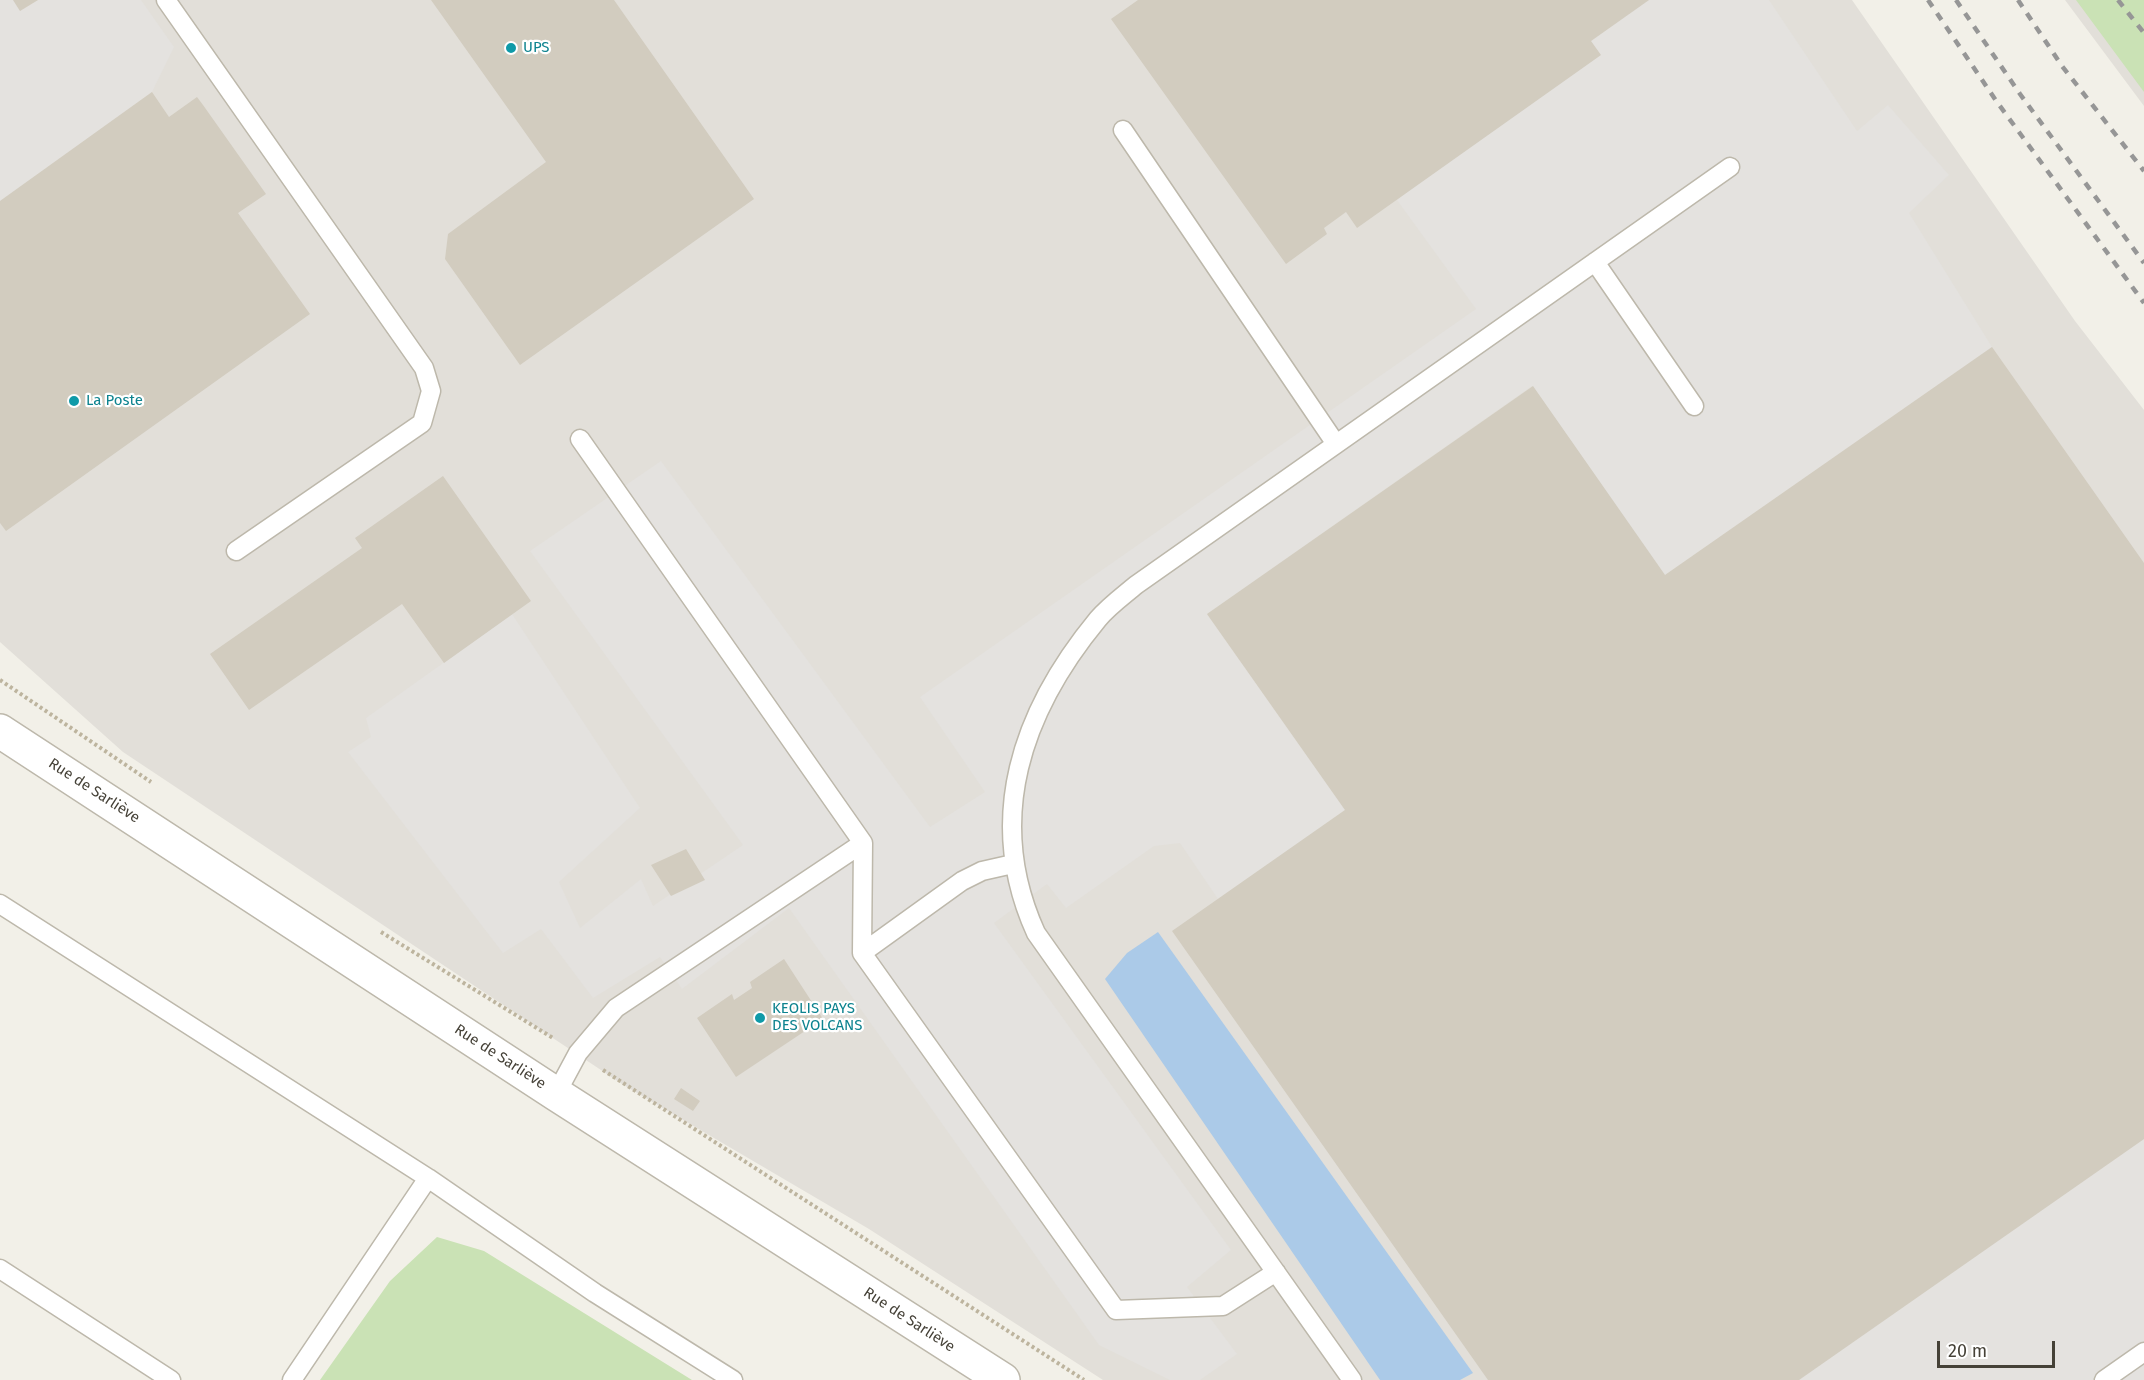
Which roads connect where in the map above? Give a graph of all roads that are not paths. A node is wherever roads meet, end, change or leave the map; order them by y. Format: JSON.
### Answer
{"nodes":[{"id":1,"x":166,"y":0,"type":"edge"},
{"id":2,"x":1123,"y":130,"type":"dead end"},
{"id":3,"x":1730,"y":167,"type":"dead end"},
{"id":4,"x":1595,"y":262,"type":"junction"},
{"id":5,"x":1694,"y":406,"type":"dead end"},
{"id":6,"x":580,"y":439,"type":"dead end"},
{"id":7,"x":1336,"y":444,"type":"junction"},
{"id":8,"x":236,"y":551,"type":"dead end"},
{"id":9,"x":0,"y":731,"type":"edge"},
{"id":10,"x":863,"y":843,"type":"junction"},
{"id":11,"x":1013,"y":864,"type":"junction"},
{"id":12,"x":0,"y":904,"type":"edge"},
{"id":13,"x":862,"y":953,"type":"junction"},
{"id":14,"x":556,"y":1094,"type":"junction"},
{"id":15,"x":428,"y":1178,"type":"junction"},
{"id":16,"x":0,"y":1269,"type":"edge"},
{"id":17,"x":1276,"y":1272,"type":"junction"},
{"id":18,"x":2144,"y":1352,"type":"edge"},
{"id":19,"x":171,"y":1380,"type":"edge"},
{"id":20,"x":292,"y":1380,"type":"edge"},
{"id":21,"x":733,"y":1380,"type":"edge"},
{"id":22,"x":1003,"y":1380,"type":"edge"},
{"id":23,"x":1352,"y":1380,"type":"edge"},
{"id":24,"x":2104,"y":1380,"type":"edge"}],
"edges":[{"from":1,"to":8,"type":"lane"},
{"from":2,"to":7,"type":"lane"},
{"from":3,"to":4,"type":"lane"},
{"from":4,"to":5,"type":"lane"},
{"from":4,"to":7,"type":"lane"},
{"from":6,"to":10,"type":"lane"},
{"from":7,"to":11,"type":"lane"},
{"from":9,"to":14,"type":"street","name":"Rue de Sarliève"},
{"from":10,"to":13,"type":"lane"},
{"from":10,"to":14,"type":"lane"},
{"from":11,"to":13,"type":"lane"},
{"from":11,"to":17,"type":"lane"},
{"from":12,"to":15,"type":"lane"},
{"from":13,"to":17,"type":"lane"},
{"from":14,"to":22,"type":"street","name":"Rue de Sarliève"},
{"from":15,"to":20,"type":"lane"},
{"from":15,"to":21,"type":"lane"},
{"from":16,"to":19,"type":"lane"},
{"from":17,"to":23,"type":"lane"},
{"from":18,"to":24,"type":"lane"}]}
